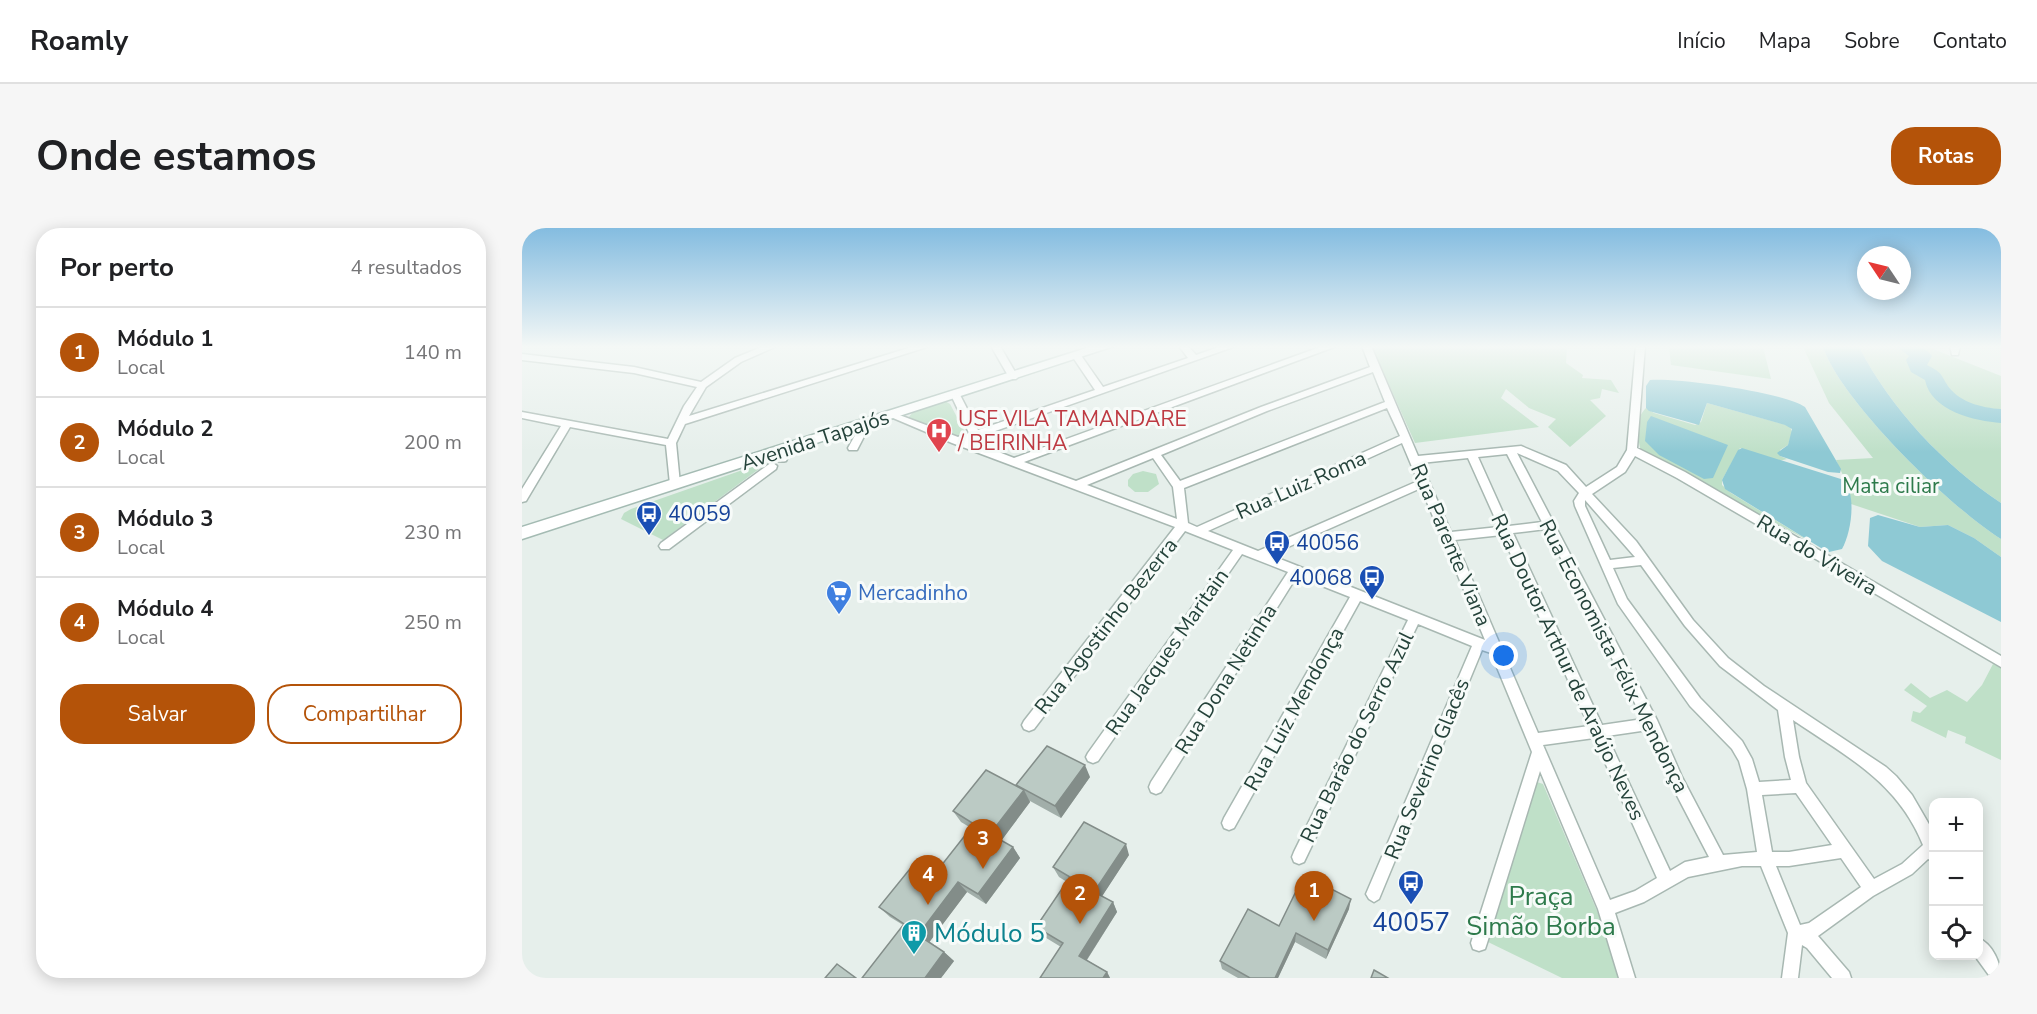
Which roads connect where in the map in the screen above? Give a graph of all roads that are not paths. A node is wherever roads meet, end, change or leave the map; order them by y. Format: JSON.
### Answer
{"nodes":[{"id":1,"x":685,"y":381,"type":"edge"},
{"id":2,"x":709,"y":381,"type":"edge"},
{"id":3,"x":813,"y":381,"type":"edge"},
{"id":4,"x":1001,"y":381,"type":"edge"},
{"id":5,"x":1094,"y":381,"type":"edge"},
{"id":6,"x":1132,"y":381,"type":"edge"},
{"id":7,"x":1237,"y":381,"type":"edge"},
{"id":8,"x":1343,"y":381,"type":"edge"},
{"id":9,"x":1381,"y":381,"type":"edge"},
{"id":10,"x":1638,"y":381,"type":"edge"},
{"id":11,"x":703,"y":385,"type":"junction"},
{"id":12,"x":1101,"y":392,"type":"junction"},
{"id":13,"x":956,"y":395,"type":"junction"},
{"id":14,"x":1390,"y":403,"type":"junction"},
{"id":15,"x":522,"y":415,"type":"edge"},
{"id":16,"x":891,"y":416,"type":"junction"},
{"id":17,"x":681,"y":422,"type":"junction"},
{"id":18,"x":866,"y":423,"type":"junction"},
{"id":19,"x":567,"y":424,"type":"junction"},
{"id":20,"x":975,"y":435,"type":"junction"},
{"id":21,"x":1405,"y":438,"type":"junction"},
{"id":22,"x":956,"y":441,"type":"junction"},
{"id":23,"x":671,"y":443,"type":"junction"},
{"id":24,"x":853,"y":448,"type":"dead end"},
{"id":25,"x":1510,"y":449,"type":"junction"},
{"id":26,"x":1632,"y":450,"type":"junction"},
{"id":27,"x":984,"y":452,"type":"junction"},
{"id":28,"x":1155,"y":454,"type":"junction"},
{"id":29,"x":1471,"y":454,"type":"junction"},
{"id":30,"x":1416,"y":459,"type":"junction"},
{"id":31,"x":775,"y":460,"type":"junction"},
{"id":32,"x":1013,"y":462,"type":"junction"},
{"id":33,"x":1425,"y":482,"type":"junction"},
{"id":34,"x":675,"y":484,"type":"junction"},
{"id":35,"x":1077,"y":485,"type":"junction"},
{"id":36,"x":1178,"y":486,"type":"junction"},
{"id":37,"x":1585,"y":492,"type":"junction"},
{"id":38,"x":522,"y":498,"type":"edge"},
{"id":39,"x":1184,"y":525,"type":"junction"},
{"id":40,"x":1548,"y":525,"type":"junction"},
{"id":41,"x":1505,"y":530,"type":"junction"},
{"id":42,"x":1197,"y":531,"type":"junction"},
{"id":43,"x":522,"y":533,"type":"edge"},
{"id":44,"x":1448,"y":537,"type":"junction"},
{"id":45,"x":665,"y":546,"type":"dead end"},
{"id":46,"x":1240,"y":548,"type":"junction"},
{"id":47,"x":1259,"y":555,"type":"junction"},
{"id":48,"x":1644,"y":560,"type":"junction"},
{"id":49,"x":1605,"y":565,"type":"junction"},
{"id":50,"x":1295,"y":570,"type":"junction"},
{"id":51,"x":1357,"y":595,"type":"junction"},
{"id":52,"x":1415,"y":618,"type":"junction"},
{"id":53,"x":1479,"y":643,"type":"junction"},
{"id":54,"x":1496,"y":650,"type":"junction"},
{"id":55,"x":2001,"y":662,"type":"edge"},
{"id":56,"x":1784,"y":707,"type":"junction"},
{"id":57,"x":1652,"y":724,"type":"junction"},
{"id":58,"x":1029,"y":725,"type":"dead end"},
{"id":59,"x":1599,"y":731,"type":"junction"},
{"id":60,"x":1536,"y":746,"type":"junction"},
{"id":61,"x":1093,"y":757,"type":"dead end"},
{"id":62,"x":1800,"y":786,"type":"junction"},
{"id":63,"x":1156,"y":787,"type":"dead end"},
{"id":64,"x":1754,"y":789,"type":"junction"},
{"id":65,"x":1229,"y":823,"type":"dead end"},
{"id":66,"x":1929,"y":844,"type":"edge"},
{"id":67,"x":1843,"y":850,"type":"junction"},
{"id":68,"x":1931,"y":852,"type":"edge"},
{"id":69,"x":1299,"y":857,"type":"dead end"},
{"id":70,"x":1766,"y":860,"type":"junction"},
{"id":71,"x":1719,"y":862,"type":"junction"},
{"id":72,"x":1666,"y":880,"type":"junction"},
{"id":73,"x":1872,"y":889,"type":"junction"},
{"id":74,"x":1374,"y":894,"type":"dead end"},
{"id":75,"x":1606,"y":909,"type":"junction"},
{"id":76,"x":1796,"y":933,"type":"junction"},
{"id":77,"x":1479,"y":943,"type":"dead end"},
{"id":78,"x":1983,"y":953,"type":"edge"},
{"id":79,"x":1627,"y":978,"type":"edge"},
{"id":80,"x":1790,"y":978,"type":"edge"},
{"id":81,"x":1843,"y":978,"type":"edge"},
{"id":82,"x":2001,"y":978,"type":"edge"}],
"edges":[{"from":1,"to":11,"type":"street"},
{"from":2,"to":11,"type":"street"},
{"from":3,"to":17,"type":"street"},
{"from":4,"to":13,"type":"main road","name":"Avenida Tapajós"},
{"from":5,"to":12,"type":"street"},
{"from":6,"to":12,"type":"street"},
{"from":7,"to":32,"type":"street"},
{"from":8,"to":28,"type":"street"},
{"from":9,"to":14,"type":"street","name":"Rua Parente Viana"},
{"from":10,"to":26,"type":"street"},
{"from":11,"to":17,"type":"street"},
{"from":12,"to":20,"type":"street"},
{"from":13,"to":16,"type":"main road","name":"Avenida Tapajós"},
{"from":13,"to":20,"type":"street"},
{"from":14,"to":21,"type":"street","name":"Rua Parente Viana"},
{"from":14,"to":36,"type":"street"},
{"from":15,"to":19,"type":"street"},
{"from":16,"to":18,"type":"main road","name":"Avenida Tapajós"},
{"from":16,"to":22,"type":"street"},
{"from":17,"to":23,"type":"street"},
{"from":18,"to":24,"type":"street"},
{"from":18,"to":31,"type":"main road","name":"Avenida Tapajós"},
{"from":19,"to":23,"type":"street"},
{"from":19,"to":38,"type":"street"},
{"from":20,"to":22,"type":"street"},
{"from":20,"to":27,"type":"street"},
{"from":21,"to":30,"type":"street","name":"Rua Parente Viana"},
{"from":21,"to":42,"type":"street","name":"Rua Luiz Roma"},
{"from":22,"to":27,"type":"street"},
{"from":23,"to":34,"type":"street"},
{"from":25,"to":29,"type":"street"},
{"from":25,"to":37,"type":"street"},
{"from":25,"to":40,"type":"street","name":"Rua Economista Félix Mendonça"},
{"from":26,"to":37,"type":"street"},
{"from":26,"to":55,"type":"street","name":"Rua do Viveira"},
{"from":27,"to":32,"type":"street"},
{"from":28,"to":35,"type":"street"},
{"from":28,"to":36,"type":"street"},
{"from":29,"to":30,"type":"street"},
{"from":29,"to":41,"type":"street","name":"Rua Doutor Arthur de Araújo Neves"},
{"from":30,"to":33,"type":"street","name":"Rua Parente Viana"},
{"from":31,"to":34,"type":"main road","name":"Avenida Tapajós"},
{"from":31,"to":45,"type":"street"},
{"from":32,"to":35,"type":"street"},
{"from":33,"to":44,"type":"street","name":"Rua Parente Viana"},
{"from":33,"to":47,"type":"street"},
{"from":34,"to":43,"type":"main road","name":"Avenida Tapajós"},
{"from":35,"to":39,"type":"street"},
{"from":36,"to":39,"type":"street"},
{"from":37,"to":48,"type":"street"},
{"from":37,"to":49,"type":"street"},
{"from":39,"to":42,"type":"street"},
{"from":39,"to":58,"type":"street","name":"Rua Agostinho Bezerra"},
{"from":40,"to":41,"type":"street"},
{"from":40,"to":57,"type":"street","name":"Rua Economista Félix Mendonça"},
{"from":41,"to":44,"type":"street"},
{"from":41,"to":59,"type":"street","name":"Rua Doutor Arthur de Araújo Neves"},
{"from":42,"to":46,"type":"street"},
{"from":44,"to":54,"type":"street","name":"Rua Parente Viana"},
{"from":46,"to":47,"type":"street"},
{"from":46,"to":61,"type":"street","name":"Rua Jacques Maritain"},
{"from":47,"to":50,"type":"street"},
{"from":48,"to":49,"type":"street"},
{"from":48,"to":56,"type":"street"},
{"from":49,"to":64,"type":"street"},
{"from":50,"to":51,"type":"street"},
{"from":50,"to":63,"type":"street","name":"Rua Dona Netinha"},
{"from":51,"to":52,"type":"street"},
{"from":51,"to":65,"type":"street","name":"Rua Luiz Mendonça"},
{"from":52,"to":53,"type":"street"},
{"from":52,"to":69,"type":"street","name":"Rua Barão do Serro Azul"},
{"from":53,"to":54,"type":"street"},
{"from":53,"to":74,"type":"street","name":"Rua Severino Glacês"},
{"from":54,"to":60,"type":"street","name":"Rua Parente Viana"},
{"from":56,"to":62,"type":"street"},
{"from":56,"to":66,"type":"street"},
{"from":57,"to":59,"type":"street"},
{"from":57,"to":71,"type":"street","name":"Rua Economista Félix Mendonça"},
{"from":59,"to":60,"type":"street"},
{"from":59,"to":72,"type":"street","name":"Rua Doutor Arthur de Araújo Neves"},
{"from":60,"to":75,"type":"street","name":"Rua Parente Viana"},
{"from":60,"to":77,"type":"street"},
{"from":62,"to":64,"type":"street"},
{"from":62,"to":67,"type":"street"},
{"from":64,"to":70,"type":"street"},
{"from":67,"to":70,"type":"street"},
{"from":67,"to":73,"type":"street"},
{"from":68,"to":73,"type":"street"},
{"from":70,"to":71,"type":"street"},
{"from":70,"to":76,"type":"street"},
{"from":71,"to":72,"type":"street"},
{"from":72,"to":75,"type":"street"},
{"from":73,"to":76,"type":"street"},
{"from":75,"to":79,"type":"street","name":"Rua Parente Viana"},
{"from":76,"to":80,"type":"street"},
{"from":76,"to":81,"type":"street"},
{"from":78,"to":82,"type":"street"}]}
